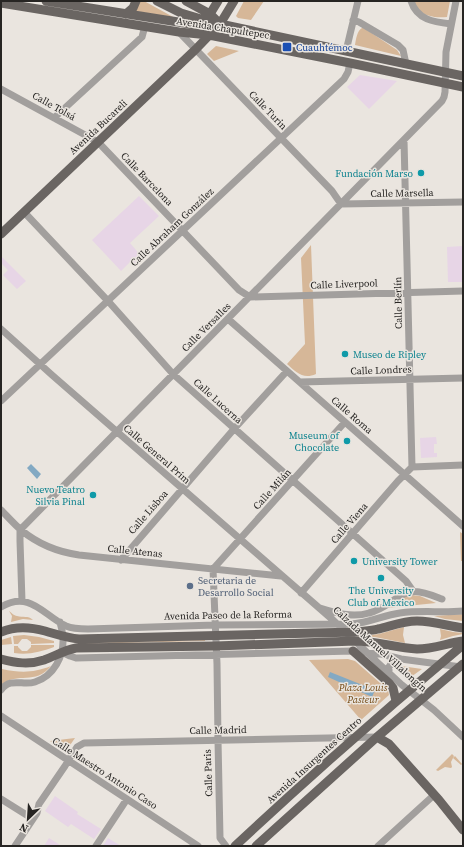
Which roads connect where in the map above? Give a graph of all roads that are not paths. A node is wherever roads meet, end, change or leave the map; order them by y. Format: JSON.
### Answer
{"nodes":[{"id":1,"x":46,"y":1,"type":"edge"},
{"id":2,"x":78,"y":1,"type":"edge"},
{"id":3,"x":136,"y":1,"type":"edge"},
{"id":4,"x":157,"y":1,"type":"edge"},
{"id":5,"x":186,"y":1,"type":"edge"},
{"id":6,"x":218,"y":1,"type":"edge"},
{"id":7,"x":234,"y":1,"type":"edge"},
{"id":8,"x":358,"y":1,"type":"edge"},
{"id":9,"x":411,"y":1,"type":"edge"},
{"id":10,"x":456,"y":1,"type":"edge"},
{"id":11,"x":1,"y":3,"type":"edge"},
{"id":12,"x":128,"y":12,"type":"junction"},
{"id":13,"x":210,"y":14,"type":"junction"},
{"id":14,"x":353,"y":20,"type":"junction"},
{"id":15,"x":220,"y":24,"type":"junction"},
{"id":16,"x":451,"y":24,"type":"junction"},
{"id":17,"x":145,"y":26,"type":"junction"},
{"id":18,"x":179,"y":32,"type":"junction"},
{"id":19,"x":209,"y":35,"type":"junction"},
{"id":20,"x":196,"y":49,"type":"junction"},
{"id":21,"x":346,"y":51,"type":"junction"},
{"id":22,"x":350,"y":63,"type":"junction"},
{"id":23,"x":406,"y":64,"type":"junction"},
{"id":24,"x":445,"y":72,"type":"junction"},
{"id":25,"x":463,"y":76,"type":"edge"},
{"id":26,"x":445,"y":83,"type":"junction"},
{"id":27,"x":463,"y":87,"type":"edge"},
{"id":28,"x":1,"y":88,"type":"edge"},
{"id":29,"x":54,"y":118,"type":"junction"},
{"id":30,"x":281,"y":138,"type":"junction"},
{"id":31,"x":404,"y":140,"type":"junction"},
{"id":32,"x":98,"y":142,"type":"junction"},
{"id":33,"x":463,"y":202,"type":"edge"},
{"id":34,"x":406,"y":203,"type":"junction"},
{"id":35,"x":341,"y":204,"type":"junction"},
{"id":36,"x":24,"y":212,"type":"junction"},
{"id":37,"x":183,"y":231,"type":"junction"},
{"id":38,"x":1,"y":234,"type":"edge"},
{"id":39,"x":463,"y":291,"type":"edge"},
{"id":40,"x":408,"y":292,"type":"junction"},
{"id":41,"x":250,"y":297,"type":"junction"},
{"id":42,"x":108,"y":301,"type":"junction"},
{"id":43,"x":228,"y":318,"type":"junction"},
{"id":44,"x":1,"y":329,"type":"edge"},
{"id":45,"x":40,"y":365,"type":"junction"},
{"id":46,"x":287,"y":371,"type":"junction"},
{"id":47,"x":174,"y":374,"type":"junction"},
{"id":48,"x":463,"y":378,"type":"edge"},
{"id":49,"x":410,"y":379,"type":"junction"},
{"id":50,"x":300,"y":382,"type":"junction"},
{"id":51,"x":1,"y":401,"type":"edge"},
{"id":52,"x":345,"y":422,"type":"junction"},
{"id":53,"x":234,"y":429,"type":"junction"},
{"id":54,"x":116,"y":432,"type":"junction"},
{"id":55,"x":463,"y":465,"type":"edge"},
{"id":56,"x":412,"y":467,"type":"junction"},
{"id":57,"x":404,"y":474,"type":"junction"},
{"id":58,"x":293,"y":480,"type":"junction"},
{"id":59,"x":182,"y":489,"type":"junction"},
{"id":60,"x":1,"y":510,"type":"edge"},
{"id":61,"x":463,"y":526,"type":"edge"},
{"id":62,"x":20,"y":530,"type":"junction"},
{"id":63,"x":353,"y":534,"type":"junction"},
{"id":64,"x":240,"y":539,"type":"junction"},
{"id":65,"x":121,"y":560,"type":"junction"},
{"id":66,"x":213,"y":569,"type":"junction"},
{"id":67,"x":282,"y":576,"type":"junction"},
{"id":68,"x":413,"y":591,"type":"junction"},
{"id":69,"x":301,"y":593,"type":"junction"},
{"id":70,"x":442,"y":599,"type":"dead end"},
{"id":71,"x":22,"y":601,"type":"junction"},
{"id":72,"x":1,"y":607,"type":"edge"},
{"id":73,"x":318,"y":607,"type":"junction"},
{"id":74,"x":463,"y":611,"type":"edge"},
{"id":75,"x":60,"y":622,"type":"junction"},
{"id":76,"x":337,"y":624,"type":"junction"},
{"id":77,"x":215,"y":626,"type":"junction"},
{"id":78,"x":463,"y":628,"type":"edge"},
{"id":79,"x":1,"y":632,"type":"edge"},
{"id":80,"x":347,"y":633,"type":"junction"},
{"id":81,"x":64,"y":636,"type":"junction"},
{"id":82,"x":216,"y":636,"type":"junction"},
{"id":83,"x":355,"y":641,"type":"junction"},
{"id":84,"x":463,"y":641,"type":"edge"},
{"id":85,"x":463,"y":645,"type":"edge"},
{"id":86,"x":216,"y":650,"type":"junction"},
{"id":87,"x":353,"y":651,"type":"junction"},
{"id":88,"x":62,"y":652,"type":"junction"},
{"id":89,"x":366,"y":652,"type":"junction"},
{"id":90,"x":395,"y":658,"type":"junction"},
{"id":91,"x":1,"y":659,"type":"edge"},
{"id":92,"x":440,"y":664,"type":"junction"},
{"id":93,"x":462,"y":666,"type":"edge"},
{"id":94,"x":389,"y":673,"type":"junction"},
{"id":95,"x":1,"y":690,"type":"edge"},
{"id":96,"x":409,"y":690,"type":"junction"},
{"id":97,"x":421,"y":699,"type":"junction"},
{"id":98,"x":396,"y":701,"type":"junction"},
{"id":99,"x":1,"y":716,"type":"edge"},
{"id":100,"x":377,"y":737,"type":"junction"},
{"id":101,"x":463,"y":737,"type":"edge"},
{"id":102,"x":354,"y":738,"type":"junction"},
{"id":103,"x":218,"y":740,"type":"junction"},
{"id":104,"x":68,"y":760,"type":"junction"},
{"id":105,"x":434,"y":795,"type":"junction"},
{"id":106,"x":1,"y":799,"type":"edge"},
{"id":107,"x":127,"y":799,"type":"junction"},
{"id":108,"x":33,"y":820,"type":"junction"},
{"id":109,"x":463,"y":830,"type":"edge"},
{"id":110,"x":220,"y":838,"type":"junction"},
{"id":111,"x":15,"y":846,"type":"edge"},
{"id":112,"x":96,"y":846,"type":"edge"},
{"id":113,"x":198,"y":846,"type":"edge"},
{"id":114,"x":218,"y":846,"type":"edge"},
{"id":115,"x":226,"y":846,"type":"edge"},
{"id":116,"x":235,"y":846,"type":"edge"},
{"id":117,"x":256,"y":846,"type":"edge"},
{"id":118,"x":378,"y":846,"type":"edge"}],
"edges":[{"from":1,"to":12,"type":"main road","name":"Avenida Chapultepec"},
{"from":2,"to":12,"type":"main road","name":"Avenida Chapultepec"},
{"from":3,"to":12,"type":"main road"},
{"from":4,"to":15,"type":"main road"},
{"from":5,"to":13,"type":"main road"},
{"from":6,"to":13,"type":"main road"},
{"from":7,"to":15,"type":"main road","name":"Avenida Bucareli"},
{"from":8,"to":14,"type":"street"},
{"from":9,"to":16,"type":"street"},
{"from":10,"to":16,"type":"street","name":"Calle Versalles"},
{"from":11,"to":17,"type":"main road","name":"Avenida Chapultepec"},
{"from":12,"to":15,"type":"main road","name":"Avenida Chapultepec"},
{"from":13,"to":15,"type":"main road"},
{"from":14,"to":21,"type":"street"},
{"from":14,"to":23,"type":"street"},
{"from":15,"to":19,"type":"main road","name":"Avenida Bucareli"},
{"from":15,"to":21,"type":"main road","name":"Avenida Chapultepec"},
{"from":16,"to":24,"type":"street","name":"Calle Versalles"},
{"from":17,"to":18,"type":"main road","name":"Avenida Chapultepec"},
{"from":17,"to":29,"type":"street"},
{"from":18,"to":19,"type":"main road","name":"Avenida Chapultepec"},
{"from":18,"to":20,"type":"street","name":"Calle Turin"},
{"from":19,"to":20,"type":"main road","name":"Avenida Bucareli"},
{"from":19,"to":22,"type":"main road","name":"Avenida Chapultepec"},
{"from":20,"to":30,"type":"street","name":"Calle Turin"},
{"from":20,"to":32,"type":"main road","name":"Avenida Bucareli"},
{"from":21,"to":23,"type":"main road","name":"Avenida Chapultepec"},
{"from":22,"to":26,"type":"main road","name":"Avenida Chapultepec"},
{"from":22,"to":30,"type":"street","name":"Calle Abraham González"},
{"from":23,"to":24,"type":"main road","name":"Avenida Chapultepec"},
{"from":24,"to":25,"type":"main road","name":"Avenida Chapultepec"},
{"from":24,"to":26,"type":"street","name":"Calle Versalles"},
{"from":26,"to":27,"type":"main road","name":"Avenida Chapultepec"},
{"from":26,"to":31,"type":"street","name":"Calle Versalles"},
{"from":28,"to":29,"type":"street","name":"Calle Tolsá"},
{"from":29,"to":32,"type":"street","name":"Calle Tolsá"},
{"from":30,"to":35,"type":"street","name":"Calle Turin"},
{"from":30,"to":37,"type":"street","name":"Calle Abraham González"},
{"from":31,"to":34,"type":"street","name":"Calle Berlín"},
{"from":31,"to":35,"type":"street","name":"Calle Versalles"},
{"from":32,"to":36,"type":"main road","name":"Avenida Bucareli"},
{"from":32,"to":37,"type":"street","name":"Calle Barcelona"},
{"from":33,"to":34,"type":"street","name":"Calle Marsella"},
{"from":34,"to":35,"type":"street","name":"Calle Marsella"},
{"from":34,"to":40,"type":"street","name":"Calle Berlín"},
{"from":35,"to":41,"type":"street","name":"Calle Versalles"},
{"from":36,"to":38,"type":"main road","name":"Avenida Bucareli"},
{"from":36,"to":42,"type":"street","name":"Calle Lucerna"},
{"from":37,"to":41,"type":"street","name":"Calle Barcelona"},
{"from":37,"to":42,"type":"street","name":"Calle Abraham González"},
{"from":39,"to":40,"type":"street","name":"Calle Liverpool"},
{"from":40,"to":41,"type":"street","name":"Calle Liverpool"},
{"from":40,"to":49,"type":"street","name":"Calle Berlín"},
{"from":41,"to":43,"type":"street","name":"Calle Versalles"},
{"from":42,"to":45,"type":"street","name":"Calle Abraham González"},
{"from":42,"to":47,"type":"street","name":"Calle Lucerna"},
{"from":43,"to":46,"type":"street","name":"Calle Roma"},
{"from":43,"to":47,"type":"street","name":"Calle Versalles"},
{"from":44,"to":45,"type":"street","name":"Calle General Prim"},
{"from":45,"to":51,"type":"street","name":"Calle Abraham González"},
{"from":45,"to":54,"type":"street","name":"Calle General Prim"},
{"from":46,"to":50,"type":"street","name":"Calle Roma"},
{"from":46,"to":53,"type":"street","name":"Calle Lisboa"},
{"from":47,"to":53,"type":"street","name":"Calle Lucerna"},
{"from":47,"to":54,"type":"street","name":"Calle Versalles"},
{"from":48,"to":49,"type":"street","name":"Calle Londres"},
{"from":49,"to":50,"type":"street","name":"Calle Londres"},
{"from":49,"to":56,"type":"street","name":"Calle Berlín"},
{"from":50,"to":52,"type":"street","name":"Calle Roma"},
{"from":52,"to":57,"type":"street","name":"Calle Roma"},
{"from":52,"to":58,"type":"street","name":"Calle Milán"},
{"from":53,"to":58,"type":"street","name":"Calle Lucerna"},
{"from":53,"to":59,"type":"street","name":"Calle Lisboa"},
{"from":54,"to":59,"type":"street","name":"Calle General Prim"},
{"from":54,"to":62,"type":"street","name":"Calle Versalles"},
{"from":55,"to":56,"type":"street"},
{"from":56,"to":57,"type":"street","name":"Calle Viena"},
{"from":57,"to":61,"type":"street","name":"Calle Roma"},
{"from":57,"to":63,"type":"street","name":"Calle Viena"},
{"from":58,"to":63,"type":"street","name":"Calle Lucerna"},
{"from":58,"to":64,"type":"street","name":"Calle Milán"},
{"from":59,"to":64,"type":"street","name":"Calle General Prim"},
{"from":59,"to":65,"type":"street","name":"Calle Lisboa"},
{"from":60,"to":62,"type":"street","name":"Calle Atenas"},
{"from":62,"to":65,"type":"street","name":"Calle Atenas"},
{"from":62,"to":71,"type":"street"},
{"from":63,"to":68,"type":"street","name":"Calle Lucerna"},
{"from":63,"to":69,"type":"street","name":"Calle Viena"},
{"from":64,"to":66,"type":"street","name":"Calle Milán"},
{"from":64,"to":67,"type":"street","name":"Calle General Prim"},
{"from":65,"to":66,"type":"street","name":"Calle Atenas"},
{"from":66,"to":67,"type":"street","name":"Calle Atenas"},
{"from":66,"to":77,"type":"street","name":"Calle Paris"},
{"from":67,"to":69,"type":"street","name":"Calle General Prim"},
{"from":68,"to":70,"type":"street"},
{"from":68,"to":73,"type":"street"},
{"from":69,"to":73,"type":"street","name":"Calzada Manuel Villalongín"},
{"from":71,"to":72,"type":"street"},
{"from":71,"to":75,"type":"street","name":"Avenida Paseo de la Reforma"},
{"from":73,"to":76,"type":"street","name":"Calzada Manuel Villalongín"},
{"from":74,"to":76,"type":"street","name":"Avenida Paseo de la Reforma"},
{"from":75,"to":77,"type":"street","name":"Avenida Paseo de la Reforma"},
{"from":75,"to":81,"type":"street"},
{"from":76,"to":77,"type":"street","name":"Avenida Paseo de la Reforma"},
{"from":76,"to":80,"type":"street","name":"Calzada Manuel Villalongín"},
{"from":77,"to":82,"type":"street","name":"Calle Paris"},
{"from":78,"to":80,"type":"main road","name":"Avenida Paseo de la Reforma"},
{"from":79,"to":81,"type":"main road","name":"Avenida Paseo de la Reforma"},
{"from":80,"to":82,"type":"main road","name":"Avenida Paseo de la Reforma"},
{"from":80,"to":83,"type":"street","name":"Calzada Manuel Villalongín"},
{"from":81,"to":82,"type":"main road","name":"Avenida Paseo de la Reforma"},
{"from":81,"to":88,"type":"street"},
{"from":82,"to":86,"type":"street","name":"Calle Paris"},
{"from":83,"to":84,"type":"main road"},
{"from":83,"to":86,"type":"main road"},
{"from":83,"to":89,"type":"street","name":"Calzada Manuel Villalongín"},
{"from":85,"to":92,"type":"main road","name":"Avenida Insurgentes Centro"},
{"from":86,"to":87,"type":"street"},
{"from":86,"to":88,"type":"main road"},
{"from":86,"to":103,"type":"street","name":"Calle Paris"},
{"from":87,"to":89,"type":"street"},
{"from":87,"to":98,"type":"main road"},
{"from":88,"to":91,"type":"main road"},
{"from":88,"to":95,"type":"street"},
{"from":89,"to":90,"type":"street"},
{"from":89,"to":94,"type":"street","name":"Calzada Manuel Villalongín"},
{"from":90,"to":92,"type":"street"},
{"from":90,"to":94,"type":"street"},
{"from":92,"to":93,"type":"street"},
{"from":92,"to":96,"type":"main road","name":"Avenida Insurgentes Centro"},
{"from":93,"to":97,"type":"main road"},
{"from":94,"to":96,"type":"street","name":"Calzada Manuel Villalongín"},
{"from":96,"to":97,"type":"street","name":"Calzada Manuel Villalongín"},
{"from":96,"to":98,"type":"main road","name":"Avenida Insurgentes Centro"},
{"from":97,"to":100,"type":"main road"},
{"from":97,"to":101,"type":"street","name":"Calzada Manuel Villalongín"},
{"from":98,"to":102,"type":"main road","name":"Avenida Insurgentes Centro"},
{"from":99,"to":104,"type":"street","name":"Calle Maestro Antonio Caso"},
{"from":100,"to":102,"type":"street","name":"Calle Madrid"},
{"from":100,"to":105,"type":"main road"},
{"from":100,"to":117,"type":"main road"},
{"from":102,"to":103,"type":"street","name":"Calle Madrid"},
{"from":102,"to":116,"type":"main road","name":"Avenida Insurgentes Centro"},
{"from":103,"to":104,"type":"street","name":"Calle Madrid"},
{"from":103,"to":110,"type":"street","name":"Calle Paris"},
{"from":104,"to":107,"type":"street","name":"Calle Maestro Antonio Caso"},
{"from":104,"to":108,"type":"street","name":"Calle Madrid"},
{"from":105,"to":109,"type":"main road"},
{"from":105,"to":118,"type":"street"},
{"from":106,"to":108,"type":"street"},
{"from":107,"to":112,"type":"street"},
{"from":107,"to":113,"type":"street","name":"Calle Maestro Antonio Caso"},
{"from":108,"to":111,"type":"street","name":"Calle Madrid"},
{"from":110,"to":114,"type":"street","name":"Calle Paris"},
{"from":110,"to":115,"type":"street"}]}
